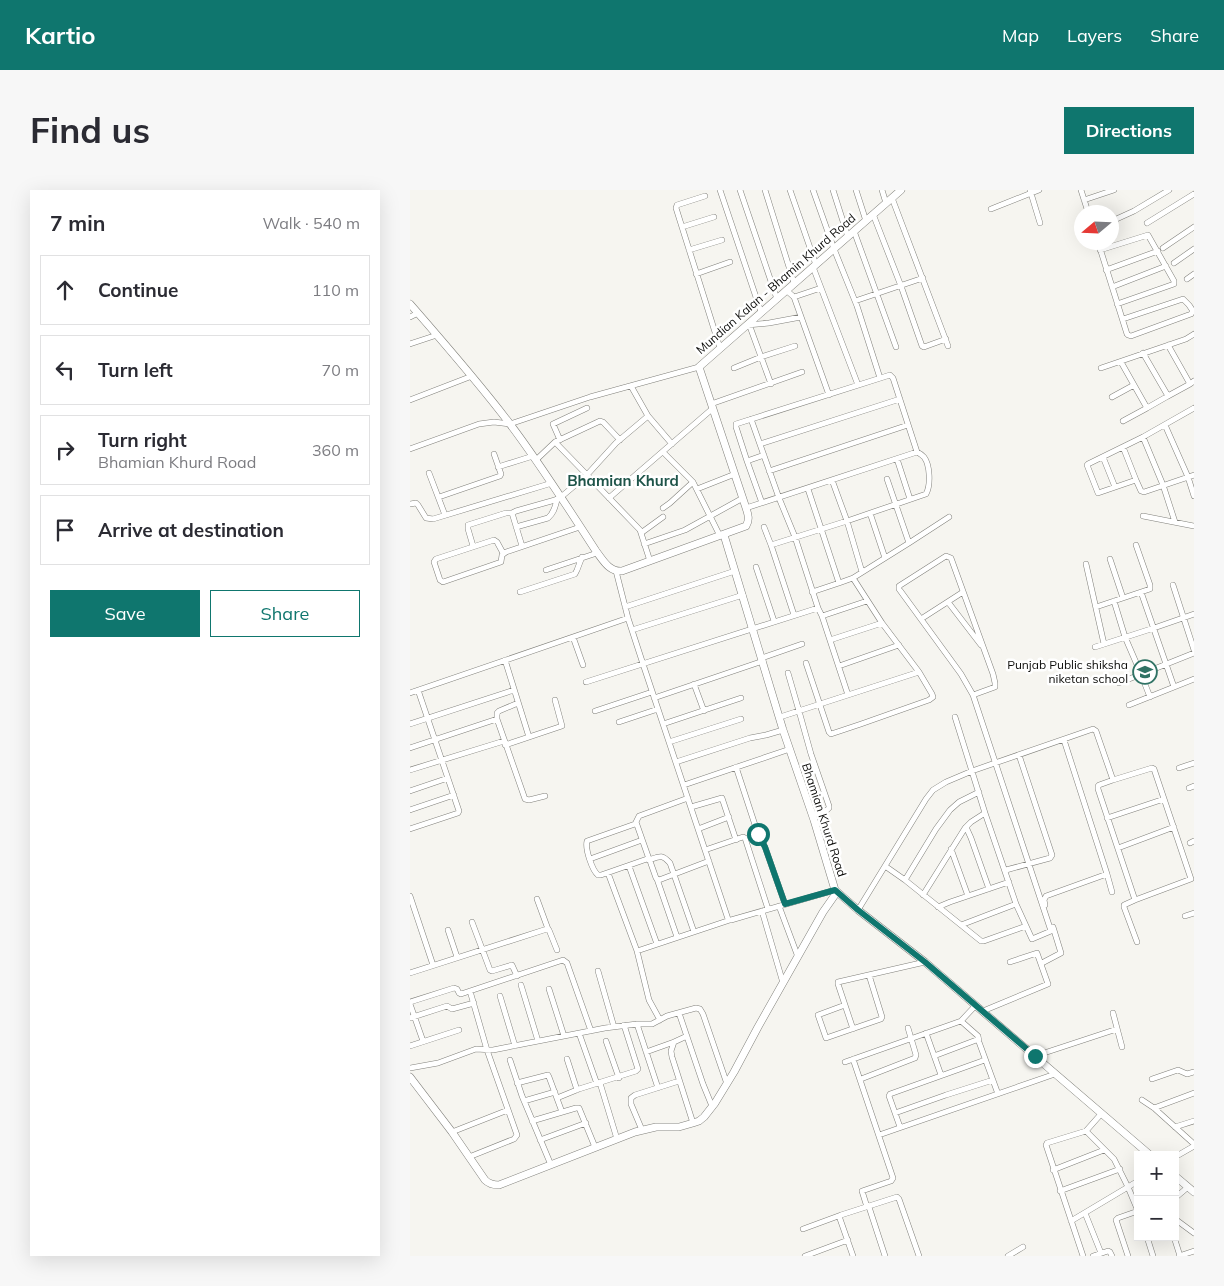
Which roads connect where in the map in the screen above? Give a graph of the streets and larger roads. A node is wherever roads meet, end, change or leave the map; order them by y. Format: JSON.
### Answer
{"nodes":[{"id":1,"x":720,"y":190,"type":"edge"},
{"id":2,"x":740,"y":190,"type":"edge"},
{"id":3,"x":765,"y":190,"type":"edge"},
{"id":4,"x":790,"y":190,"type":"edge"},
{"id":5,"x":814,"y":190,"type":"edge"},
{"id":6,"x":833,"y":190,"type":"edge"},
{"id":7,"x":856,"y":190,"type":"edge"},
{"id":8,"x":882,"y":190,"type":"edge"},
{"id":9,"x":901,"y":190,"type":"edge"},
{"id":10,"x":1039,"y":190,"type":"edge"},
{"id":11,"x":1081,"y":190,"type":"edge"},
{"id":12,"x":1114,"y":190,"type":"edge"},
{"id":13,"x":1169,"y":190,"type":"edge"},
{"id":14,"x":1031,"y":191,"type":"edge"},
{"id":15,"x":1194,"y":194,"type":"edge"},
{"id":16,"x":704,"y":196,"type":"dead end"},
{"id":17,"x":889,"y":200,"type":"junction"},
{"id":18,"x":1084,"y":200,"type":"junction"},
{"id":19,"x":1086,"y":205,"type":"edge"},
{"id":20,"x":991,"y":209,"type":"dead end"},
{"id":21,"x":873,"y":214,"type":"junction"},
{"id":22,"x":714,"y":217,"type":"dead end"},
{"id":23,"x":1119,"y":218,"type":"edge"},
{"id":24,"x":866,"y":221,"type":"junction"},
{"id":25,"x":1040,"y":223,"type":"dead end"},
{"id":26,"x":1147,"y":223,"type":"dead end"},
{"id":27,"x":1194,"y":227,"type":"edge"},
{"id":28,"x":682,"y":228,"type":"junction"},
{"id":29,"x":854,"y":231,"type":"junction"},
{"id":30,"x":848,"y":236,"type":"junction"},
{"id":31,"x":722,"y":240,"type":"dead end"},
{"id":32,"x":1119,"y":244,"type":"edge"},
{"id":33,"x":834,"y":249,"type":"junction"},
{"id":34,"x":1194,"y":249,"type":"edge"},
{"id":35,"x":689,"y":250,"type":"junction"},
{"id":36,"x":1100,"y":250,"type":"edge"},
{"id":37,"x":1160,"y":250,"type":"junction"},
{"id":38,"x":730,"y":262,"type":"dead end"},
{"id":39,"x":1174,"y":263,"type":"dead end"},
{"id":40,"x":814,"y":266,"type":"junction"},
{"id":41,"x":1166,"y":266,"type":"junction"},
{"id":42,"x":1106,"y":270,"type":"junction"},
{"id":43,"x":696,"y":274,"type":"junction"},
{"id":44,"x":1194,"y":274,"type":"edge"},
{"id":45,"x":923,"y":278,"type":"junction"},
{"id":46,"x":1187,"y":279,"type":"dead end"},
{"id":47,"x":794,"y":283,"type":"junction"},
{"id":48,"x":901,"y":286,"type":"junction"},
{"id":49,"x":1112,"y":287,"type":"junction"},
{"id":50,"x":821,"y":288,"type":"junction"},
{"id":51,"x":786,"y":290,"type":"junction"},
{"id":52,"x":878,"y":294,"type":"junction"},
{"id":53,"x":794,"y":297,"type":"junction"},
{"id":54,"x":776,"y":299,"type":"junction"},
{"id":55,"x":855,"y":301,"type":"junction"},
{"id":56,"x":410,"y":304,"type":"edge"},
{"id":57,"x":1117,"y":304,"type":"junction"},
{"id":58,"x":1192,"y":304,"type":"edge"},
{"id":59,"x":761,"y":312,"type":"junction"},
{"id":60,"x":418,"y":313,"type":"junction"},
{"id":61,"x":410,"y":316,"type":"edge"},
{"id":62,"x":801,"y":317,"type":"junction"},
{"id":63,"x":1122,"y":319,"type":"junction"},
{"id":64,"x":748,"y":324,"type":"junction"},
{"id":65,"x":437,"y":335,"type":"junction"},
{"id":66,"x":1192,"y":336,"type":"edge"},
{"id":67,"x":946,"y":339,"type":"junction"},
{"id":68,"x":1194,"y":342,"type":"edge"},
{"id":69,"x":410,"y":344,"type":"edge"},
{"id":70,"x":1168,"y":345,"type":"junction"},
{"id":71,"x":795,"y":346,"type":"dead end"},
{"id":72,"x":948,"y":346,"type":"dead end"},
{"id":73,"x":896,"y":347,"type":"dead end"},
{"id":74,"x":720,"y":348,"type":"junction"},
{"id":75,"x":1143,"y":353,"type":"junction"},
{"id":76,"x":761,"y":357,"type":"junction"},
{"id":77,"x":1121,"y":362,"type":"junction"},
{"id":78,"x":699,"y":367,"type":"junction"},
{"id":79,"x":734,"y":368,"type":"dead end"},
{"id":80,"x":1101,"y":368,"type":"dead end"},
{"id":81,"x":802,"y":372,"type":"dead end"},
{"id":82,"x":472,"y":376,"type":"junction"},
{"id":83,"x":880,"y":378,"type":"junction"},
{"id":84,"x":1192,"y":382,"type":"edge"},
{"id":85,"x":771,"y":384,"type":"junction"},
{"id":86,"x":858,"y":385,"type":"junction"},
{"id":87,"x":1134,"y":385,"type":"junction"},
{"id":88,"x":631,"y":386,"type":"junction"},
{"id":89,"x":828,"y":395,"type":"junction"},
{"id":90,"x":1112,"y":396,"type":"dead end"},
{"id":91,"x":1168,"y":396,"type":"junction"},
{"id":92,"x":900,"y":399,"type":"junction"},
{"id":93,"x":410,"y":400,"type":"edge"},
{"id":94,"x":712,"y":406,"type":"junction"},
{"id":95,"x":586,"y":408,"type":"dead end"},
{"id":96,"x":1147,"y":408,"type":"junction"},
{"id":97,"x":1193,"y":411,"type":"edge"},
{"id":98,"x":648,"y":416,"type":"junction"},
{"id":99,"x":751,"y":419,"type":"junction"},
{"id":100,"x":1123,"y":421,"type":"dead end"},
{"id":101,"x":510,"y":424,"type":"junction"},
{"id":102,"x":908,"y":425,"type":"junction"},
{"id":103,"x":1165,"y":425,"type":"junction"},
{"id":104,"x":1144,"y":437,"type":"junction"},
{"id":105,"x":620,"y":440,"type":"junction"},
{"id":106,"x":557,"y":441,"type":"junction"},
{"id":107,"x":672,"y":444,"type":"junction"},
{"id":108,"x":760,"y":444,"type":"junction"},
{"id":109,"x":1124,"y":447,"type":"junction"},
{"id":110,"x":410,"y":449,"type":"edge"},
{"id":111,"x":663,"y":452,"type":"junction"},
{"id":112,"x":916,"y":452,"type":"junction"},
{"id":113,"x":494,"y":454,"type":"dead end"},
{"id":114,"x":764,"y":455,"type":"junction"},
{"id":115,"x":1103,"y":457,"type":"junction"},
{"id":116,"x":534,"y":458,"type":"junction"},
{"id":117,"x":897,"y":459,"type":"junction"},
{"id":118,"x":747,"y":460,"type":"junction"},
{"id":119,"x":498,"y":467,"type":"junction"},
{"id":120,"x":770,"y":471,"type":"junction"},
{"id":121,"x":430,"y":473,"type":"dead end"},
{"id":122,"x":735,"y":474,"type":"junction"},
{"id":123,"x":587,"y":475,"type":"junction"},
{"id":124,"x":1191,"y":476,"type":"edge"},
{"id":125,"x":887,"y":479,"type":"dead end"},
{"id":126,"x":832,"y":480,"type":"junction"},
{"id":127,"x":1136,"y":480,"type":"junction"},
{"id":128,"x":693,"y":482,"type":"junction"},
{"id":129,"x":552,"y":483,"type":"junction"},
{"id":130,"x":1163,"y":485,"type":"junction"},
{"id":131,"x":1115,"y":487,"type":"junction"},
{"id":132,"x":808,"y":488,"type":"junction"},
{"id":133,"x":697,"y":490,"type":"junction"},
{"id":134,"x":1194,"y":496,"type":"edge"},
{"id":135,"x":439,"y":497,"type":"junction"},
{"id":136,"x":559,"y":498,"type":"junction"},
{"id":137,"x":610,"y":498,"type":"junction"},
{"id":138,"x":743,"y":498,"type":"junction"},
{"id":139,"x":779,"y":498,"type":"junction"},
{"id":140,"x":910,"y":499,"type":"junction"},
{"id":141,"x":762,"y":503,"type":"junction"},
{"id":142,"x":410,"y":504,"type":"edge"},
{"id":143,"x":895,"y":504,"type":"junction"},
{"id":144,"x":663,"y":508,"type":"dead end"},
{"id":145,"x":746,"y":508,"type":"junction"},
{"id":146,"x":512,"y":513,"type":"junction"},
{"id":147,"x":870,"y":513,"type":"junction"},
{"id":148,"x":445,"y":515,"type":"junction"},
{"id":149,"x":711,"y":516,"type":"junction"},
{"id":150,"x":1143,"y":516,"type":"dead end"},
{"id":151,"x":663,"y":517,"type":"dead end"},
{"id":152,"x":949,"y":517,"type":"dead end"},
{"id":153,"x":847,"y":521,"type":"junction"},
{"id":154,"x":1175,"y":522,"type":"junction"},
{"id":155,"x":1194,"y":526,"type":"edge"},
{"id":156,"x":580,"y":527,"type":"junction"},
{"id":157,"x":764,"y":527,"type":"dead end"},
{"id":158,"x":516,"y":528,"type":"junction"},
{"id":159,"x":821,"y":528,"type":"junction"},
{"id":160,"x":641,"y":533,"type":"junction"},
{"id":161,"x":722,"y":536,"type":"junction"},
{"id":162,"x":795,"y":537,"type":"junction"},
{"id":163,"x":909,"y":543,"type":"junction"},
{"id":164,"x":644,"y":544,"type":"junction"},
{"id":165,"x":772,"y":545,"type":"junction"},
{"id":166,"x":1136,"y":545,"type":"dead end"},
{"id":167,"x":473,"y":546,"type":"junction"},
{"id":168,"x":522,"y":546,"type":"junction"},
{"id":169,"x":503,"y":553,"type":"junction"},
{"id":170,"x":597,"y":553,"type":"junction"},
{"id":171,"x":582,"y":557,"type":"junction"},
{"id":172,"x":885,"y":558,"type":"junction"},
{"id":173,"x":1110,"y":559,"type":"dead end"},
{"id":174,"x":650,"y":561,"type":"junction"},
{"id":175,"x":1086,"y":564,"type":"dead end"},
{"id":176,"x":756,"y":567,"type":"dead end"},
{"id":177,"x":546,"y":570,"type":"dead end"},
{"id":178,"x":616,"y":571,"type":"junction"},
{"id":179,"x":735,"y":571,"type":"junction"},
{"id":180,"x":862,"y":572,"type":"junction"},
{"id":181,"x":853,"y":578,"type":"junction"},
{"id":182,"x":839,"y":583,"type":"junction"},
{"id":183,"x":1173,"y":585,"type":"dead end"},
{"id":184,"x":520,"y":592,"type":"dead end"},
{"id":185,"x":812,"y":592,"type":"junction"},
{"id":186,"x":963,"y":592,"type":"junction"},
{"id":187,"x":1141,"y":592,"type":"junction"},
{"id":188,"x":743,"y":595,"type":"junction"},
{"id":189,"x":1123,"y":598,"type":"junction"},
{"id":190,"x":867,"y":601,"type":"junction"},
{"id":191,"x":1114,"y":601,"type":"junction"},
{"id":192,"x":948,"y":602,"type":"junction"},
{"id":193,"x":625,"y":607,"type":"junction"},
{"id":194,"x":1096,"y":607,"type":"junction"},
{"id":195,"x":818,"y":608,"type":"junction"},
{"id":196,"x":1194,"y":614,"type":"edge"},
{"id":197,"x":794,"y":615,"type":"junction"},
{"id":198,"x":822,"y":616,"type":"junction"},
{"id":199,"x":628,"y":618,"type":"junction"},
{"id":200,"x":1183,"y":618,"type":"junction"},
{"id":201,"x":921,"y":619,"type":"junction"},
{"id":202,"x":774,"y":622,"type":"junction"},
{"id":203,"x":882,"y":623,"type":"junction"},
{"id":204,"x":752,"y":628,"type":"junction"},
{"id":205,"x":1154,"y":628,"type":"junction"},
{"id":206,"x":632,"y":630,"type":"junction"},
{"id":207,"x":573,"y":637,"type":"junction"},
{"id":208,"x":1125,"y":637,"type":"junction"},
{"id":209,"x":830,"y":640,"type":"junction"},
{"id":210,"x":802,"y":644,"type":"dead end"},
{"id":211,"x":1104,"y":644,"type":"junction"},
{"id":212,"x":899,"y":645,"type":"junction"},
{"id":213,"x":1095,"y":647,"type":"dead end"},
{"id":214,"x":984,"y":649,"type":"junction"},
{"id":215,"x":1194,"y":652,"type":"edge"},
{"id":216,"x":505,"y":660,"type":"junction"},
{"id":217,"x":762,"y":660,"type":"junction"},
{"id":218,"x":806,"y":663,"type":"dead end"},
{"id":219,"x":643,"y":664,"type":"junction"},
{"id":220,"x":1166,"y":664,"type":"junction"},
{"id":221,"x":583,"y":665,"type":"dead end"},
{"id":222,"x":839,"y":666,"type":"junction"},
{"id":223,"x":919,"y":672,"type":"junction"},
{"id":224,"x":788,"y":673,"type":"dead end"},
{"id":225,"x":1141,"y":674,"type":"junction"},
{"id":226,"x":1194,"y":679,"type":"edge"},
{"id":227,"x":586,"y":682,"type":"dead end"},
{"id":228,"x":1119,"y":683,"type":"dead end"},
{"id":229,"x":694,"y":684,"type":"junction"},
{"id":230,"x":1174,"y":687,"type":"junction"},
{"id":231,"x":418,"y":690,"type":"junction"},
{"id":232,"x":514,"y":690,"type":"junction"},
{"id":233,"x":410,"y":693,"type":"edge"},
{"id":234,"x":653,"y":695,"type":"junction"},
{"id":235,"x":848,"y":695,"type":"junction"},
{"id":236,"x":974,"y":695,"type":"junction"},
{"id":237,"x":1150,"y":697,"type":"junction"},
{"id":238,"x":741,"y":698,"type":"dead end"},
{"id":239,"x":555,"y":700,"type":"dead end"},
{"id":240,"x":518,"y":703,"type":"junction"},
{"id":241,"x":820,"y":704,"type":"junction"},
{"id":242,"x":1129,"y":705,"type":"dead end"},
{"id":243,"x":658,"y":710,"type":"junction"},
{"id":244,"x":704,"y":710,"type":"junction"},
{"id":245,"x":595,"y":711,"type":"dead end"},
{"id":246,"x":800,"y":711,"type":"junction"},
{"id":247,"x":780,"y":717,"type":"junction"},
{"id":248,"x":955,"y":717,"type":"dead end"},
{"id":249,"x":428,"y":718,"type":"junction"},
{"id":250,"x":496,"y":719,"type":"junction"},
{"id":251,"x":741,"y":719,"type":"dead end"},
{"id":252,"x":619,"y":722,"type":"dead end"},
{"id":253,"x":410,"y":724,"type":"edge"},
{"id":254,"x":663,"y":724,"type":"junction"},
{"id":255,"x":783,"y":730,"type":"junction"},
{"id":256,"x":529,"y":737,"type":"junction"},
{"id":257,"x":436,"y":740,"type":"junction"},
{"id":258,"x":1064,"y":740,"type":"junction"},
{"id":259,"x":669,"y":742,"type":"junction"},
{"id":260,"x":504,"y":743,"type":"junction"},
{"id":261,"x":410,"y":748,"type":"edge"},
{"id":262,"x":790,"y":749,"type":"junction"},
{"id":263,"x":1019,"y":755,"type":"junction"},
{"id":264,"x":442,"y":759,"type":"junction"},
{"id":265,"x":676,"y":762,"type":"junction"},
{"id":266,"x":996,"y":763,"type":"junction"},
{"id":267,"x":1194,"y":763,"type":"edge"},
{"id":268,"x":736,"y":767,"type":"junction"},
{"id":269,"x":1179,"y":768,"type":"dead end"},
{"id":270,"x":410,"y":770,"type":"edge"},
{"id":271,"x":972,"y":771,"type":"junction"},
{"id":272,"x":448,"y":778,"type":"junction"},
{"id":273,"x":1113,"y":780,"type":"junction"},
{"id":274,"x":684,"y":785,"type":"junction"},
{"id":275,"x":410,"y":791,"type":"edge"},
{"id":276,"x":979,"y":792,"type":"junction"},
{"id":277,"x":454,"y":795,"type":"junction"},
{"id":278,"x":545,"y":796,"type":"dead end"},
{"id":279,"x":688,"y":798,"type":"junction"},
{"id":280,"x":1164,"y":799,"type":"junction"},
{"id":281,"x":691,"y":808,"type":"junction"},
{"id":282,"x":410,"y":810,"type":"edge"},
{"id":283,"x":985,"y":813,"type":"junction"},
{"id":284,"x":812,"y":815,"type":"junction"},
{"id":285,"x":729,"y":817,"type":"junction"},
{"id":286,"x":1107,"y":818,"type":"junction"},
{"id":287,"x":636,"y":822,"type":"junction"},
{"id":288,"x":966,"y":827,"type":"junction"},
{"id":289,"x":1174,"y":827,"type":"junction"},
{"id":290,"x":410,"y":829,"type":"edge"},
{"id":291,"x":698,"y":829,"type":"junction"},
{"id":292,"x":642,"y":840,"type":"junction"},
{"id":293,"x":736,"y":840,"type":"junction"},
{"id":294,"x":1118,"y":848,"type":"junction"},
{"id":295,"x":951,"y":849,"type":"junction"},
{"id":296,"x":705,"y":850,"type":"junction"},
{"id":297,"x":590,"y":859,"type":"junction"},
{"id":298,"x":649,"y":860,"type":"junction"},
{"id":299,"x":709,"y":861,"type":"junction"},
{"id":300,"x":1030,"y":864,"type":"junction"},
{"id":301,"x":629,"y":866,"type":"junction"},
{"id":302,"x":885,"y":866,"type":"junction"},
{"id":303,"x":1006,"y":870,"type":"junction"},
{"id":304,"x":608,"y":873,"type":"junction"},
{"id":305,"x":674,"y":874,"type":"junction"},
{"id":306,"x":1107,"y":874,"type":"junction"},
{"id":307,"x":657,"y":879,"type":"junction"},
{"id":308,"x":1193,"y":879,"type":"edge"},
{"id":309,"x":906,"y":880,"type":"junction"},
{"id":310,"x":1009,"y":882,"type":"junction"},
{"id":311,"x":988,"y":889,"type":"junction"},
{"id":312,"x":836,"y":891,"type":"junction"},
{"id":313,"x":1112,"y":892,"type":"dead end"},
{"id":314,"x":923,"y":895,"type":"junction"},
{"id":315,"x":410,"y":896,"type":"edge"},
{"id":316,"x":968,"y":896,"type":"junction"},
{"id":317,"x":537,"y":899,"type":"dead end"},
{"id":318,"x":1135,"y":900,"type":"junction"},
{"id":319,"x":785,"y":904,"type":"junction"},
{"id":320,"x":1016,"y":904,"type":"junction"},
{"id":321,"x":779,"y":906,"type":"junction"},
{"id":322,"x":938,"y":907,"type":"junction"},
{"id":323,"x":765,"y":910,"type":"junction"},
{"id":324,"x":858,"y":910,"type":"junction"},
{"id":325,"x":1194,"y":913,"type":"edge"},
{"id":326,"x":1185,"y":916,"type":"dead end"},
{"id":327,"x":730,"y":920,"type":"junction"},
{"id":328,"x":472,"y":922,"type":"dead end"},
{"id":329,"x":961,"y":925,"type":"junction"},
{"id":330,"x":1026,"y":926,"type":"junction"},
{"id":331,"x":548,"y":929,"type":"junction"},
{"id":332,"x":448,"y":930,"type":"dead end"},
{"id":333,"x":694,"y":932,"type":"junction"},
{"id":334,"x":677,"y":937,"type":"junction"},
{"id":335,"x":1137,"y":942,"type":"dead end"},
{"id":336,"x":657,"y":944,"type":"junction"},
{"id":337,"x":482,"y":949,"type":"junction"},
{"id":338,"x":557,"y":950,"type":"dead end"},
{"id":339,"x":637,"y":951,"type":"junction"},
{"id":340,"x":457,"y":957,"type":"junction"},
{"id":341,"x":798,"y":957,"type":"junction"},
{"id":342,"x":925,"y":962,"type":"junction"},
{"id":343,"x":1010,"y":962,"type":"dead end"},
{"id":344,"x":1042,"y":963,"type":"junction"},
{"id":345,"x":433,"y":965,"type":"junction"},
{"id":346,"x":598,"y":971,"type":"dead end"},
{"id":347,"x":410,"y":973,"type":"edge"},
{"id":348,"x":868,"y":974,"type":"junction"},
{"id":349,"x":517,"y":976,"type":"junction"},
{"id":350,"x":783,"y":983,"type":"junction"},
{"id":351,"x":521,"y":985,"type":"dead end"},
{"id":352,"x":550,"y":989,"type":"dead end"},
{"id":353,"x":470,"y":991,"type":"junction"},
{"id":354,"x":500,"y":996,"type":"dead end"},
{"id":355,"x":410,"y":1003,"type":"edge"},
{"id":356,"x":474,"y":1003,"type":"junction"},
{"id":357,"x":845,"y":1005,"type":"junction"},
{"id":358,"x":976,"y":1005,"type":"junction"},
{"id":359,"x":983,"y":1011,"type":"junction"},
{"id":360,"x":679,"y":1013,"type":"junction"},
{"id":361,"x":1113,"y":1013,"type":"dead end"},
{"id":362,"x":412,"y":1017,"type":"edge"},
{"id":363,"x":660,"y":1020,"type":"junction"},
{"id":364,"x":961,"y":1021,"type":"junction"},
{"id":365,"x":636,"y":1024,"type":"junction"},
{"id":366,"x":624,"y":1025,"type":"junction"},
{"id":367,"x":614,"y":1027,"type":"junction"},
{"id":368,"x":908,"y":1028,"type":"dead end"},
{"id":369,"x":853,"y":1029,"type":"junction"},
{"id":370,"x":1117,"y":1029,"type":"junction"},
{"id":371,"x":459,"y":1030,"type":"dead end"},
{"id":372,"x":591,"y":1031,"type":"junction"},
{"id":373,"x":926,"y":1032,"type":"junction"},
{"id":374,"x":580,"y":1033,"type":"junction"},
{"id":375,"x":564,"y":1036,"type":"junction"},
{"id":376,"x":687,"y":1036,"type":"junction"},
{"id":377,"x":911,"y":1038,"type":"junction"},
{"id":378,"x":979,"y":1039,"type":"junction"},
{"id":379,"x":424,"y":1041,"type":"junction"},
{"id":380,"x":538,"y":1041,"type":"junction"},
{"id":381,"x":606,"y":1041,"type":"dead end"},
{"id":382,"x":674,"y":1042,"type":"junction"},
{"id":383,"x":410,"y":1046,"type":"edge"},
{"id":384,"x":515,"y":1046,"type":"junction"},
{"id":385,"x":1122,"y":1047,"type":"dead end"},
{"id":386,"x":488,"y":1050,"type":"junction"},
{"id":387,"x":646,"y":1052,"type":"junction"},
{"id":388,"x":934,"y":1056,"type":"junction"},
{"id":389,"x":1035,"y":1056,"type":"junction"},
{"id":390,"x":567,"y":1059,"type":"dead end"},
{"id":391,"x":854,"y":1059,"type":"junction"},
{"id":392,"x":510,"y":1060,"type":"dead end"},
{"id":393,"x":985,"y":1060,"type":"junction"},
{"id":394,"x":845,"y":1062,"type":"dead end"},
{"id":395,"x":410,"y":1068,"type":"edge"},
{"id":396,"x":1194,"y":1072,"type":"edge"},
{"id":397,"x":1055,"y":1074,"type":"junction"},
{"id":398,"x":941,"y":1075,"type":"junction"},
{"id":399,"x":410,"y":1077,"type":"edge"},
{"id":400,"x":618,"y":1078,"type":"junction"},
{"id":401,"x":861,"y":1079,"type":"junction"},
{"id":402,"x":1152,"y":1079,"type":"dead end"},
{"id":403,"x":993,"y":1080,"type":"junction"},
{"id":404,"x":679,"y":1081,"type":"junction"},
{"id":405,"x":517,"y":1083,"type":"junction"},
{"id":406,"x":598,"y":1084,"type":"junction"},
{"id":407,"x":726,"y":1084,"type":"junction"},
{"id":408,"x":658,"y":1088,"type":"junction"},
{"id":409,"x":577,"y":1090,"type":"junction"},
{"id":410,"x":1194,"y":1093,"type":"edge"},
{"id":411,"x":998,"y":1094,"type":"junction"},
{"id":412,"x":556,"y":1095,"type":"junction"},
{"id":413,"x":1142,"y":1100,"type":"dead end"},
{"id":414,"x":524,"y":1101,"type":"junction"},
{"id":415,"x":712,"y":1106,"type":"junction"},
{"id":416,"x":1154,"y":1108,"type":"junction"},
{"id":417,"x":508,"y":1110,"type":"junction"},
{"id":418,"x":562,"y":1112,"type":"junction"},
{"id":419,"x":895,"y":1113,"type":"junction"},
{"id":420,"x":1101,"y":1114,"type":"junction"},
{"id":421,"x":532,"y":1121,"type":"junction"},
{"id":422,"x":1194,"y":1121,"type":"edge"},
{"id":423,"x":586,"y":1123,"type":"junction"},
{"id":424,"x":693,"y":1123,"type":"junction"},
{"id":425,"x":900,"y":1127,"type":"junction"},
{"id":426,"x":1176,"y":1127,"type":"junction"},
{"id":427,"x":642,"y":1130,"type":"junction"},
{"id":428,"x":1086,"y":1131,"type":"junction"},
{"id":429,"x":452,"y":1132,"type":"junction"},
{"id":430,"x":878,"y":1135,"type":"junction"},
{"id":431,"x":617,"y":1139,"type":"junction"},
{"id":432,"x":540,"y":1140,"type":"junction"},
{"id":433,"x":1194,"y":1145,"type":"edge"},
{"id":434,"x":595,"y":1147,"type":"junction"},
{"id":435,"x":1104,"y":1150,"type":"junction"},
{"id":436,"x":1145,"y":1151,"type":"edge"},
{"id":437,"x":1179,"y":1154,"type":"edge"},
{"id":438,"x":469,"y":1157,"type":"junction"},
{"id":439,"x":551,"y":1165,"type":"junction"},
{"id":440,"x":1120,"y":1169,"type":"junction"},
{"id":441,"x":1054,"y":1170,"type":"junction"},
{"id":442,"x":1179,"y":1179,"type":"edge"},
{"id":443,"x":1134,"y":1183,"type":"edge"},
{"id":444,"x":1128,"y":1187,"type":"junction"},
{"id":445,"x":1191,"y":1189,"type":"edge"},
{"id":446,"x":1060,"y":1191,"type":"junction"},
{"id":447,"x":1179,"y":1196,"type":"edge"},
{"id":448,"x":1134,"y":1201,"type":"edge"},
{"id":449,"x":868,"y":1207,"type":"junction"},
{"id":450,"x":1134,"y":1212,"type":"edge"},
{"id":451,"x":1085,"y":1213,"type":"junction"},
{"id":452,"x":839,"y":1216,"type":"junction"},
{"id":453,"x":1071,"y":1221,"type":"junction"},
{"id":454,"x":1179,"y":1222,"type":"edge"},
{"id":455,"x":803,"y":1229,"type":"dead end"},
{"id":456,"x":1194,"y":1233,"type":"edge"},
{"id":457,"x":848,"y":1240,"type":"junction"},
{"id":458,"x":1148,"y":1241,"type":"edge"},
{"id":459,"x":1175,"y":1241,"type":"edge"},
{"id":460,"x":1023,"y":1247,"type":"dead end"},
{"id":461,"x":1194,"y":1251,"type":"edge"},
{"id":462,"x":1100,"y":1253,"type":"junction"},
{"id":463,"x":1010,"y":1255,"type":"edge"},
{"id":464,"x":805,"y":1256,"type":"edge"},
{"id":465,"x":853,"y":1256,"type":"edge"},
{"id":466,"x":885,"y":1256,"type":"edge"},
{"id":467,"x":919,"y":1256,"type":"edge"},
{"id":468,"x":1082,"y":1256,"type":"edge"},
{"id":469,"x":1093,"y":1256,"type":"edge"},
{"id":470,"x":1112,"y":1256,"type":"edge"},
{"id":471,"x":1128,"y":1256,"type":"edge"},
{"id":472,"x":1153,"y":1256,"type":"edge"},
{"id":473,"x":1180,"y":1256,"type":"edge"}],
"edges":[{"from":1,"to":59,"type":"street"},
{"from":2,"to":54,"type":"street"},
{"from":3,"to":47,"type":"street"},
{"from":4,"to":40,"type":"street"},
{"from":5,"to":33,"type":"street"},
{"from":6,"to":30,"type":"street"},
{"from":7,"to":24,"type":"street"},
{"from":8,"to":17,"type":"street"},
{"from":9,"to":17,"type":"street","name":"Mundian Kalan - Bhamin Khurd Road"},
{"from":10,"to":14,"type":"street"},
{"from":11,"to":18,"type":"street"},
{"from":12,"to":18,"type":"street"},
{"from":13,"to":23,"type":"street"},
{"from":14,"to":20,"type":"street"},
{"from":14,"to":25,"type":"street"},
{"from":15,"to":26,"type":"street"},
{"from":16,"to":28,"type":"street"},
{"from":17,"to":21,"type":"street","name":"Mundian Kalan - Bhamin Khurd Road"},
{"from":17,"to":45,"type":"street"},
{"from":18,"to":19,"type":"street"},
{"from":21,"to":24,"type":"street","name":"Mundian Kalan - Bhamin Khurd Road"},
{"from":21,"to":48,"type":"street"},
{"from":22,"to":28,"type":"street"},
{"from":24,"to":29,"type":"street","name":"Mundian Kalan - Bhamin Khurd Road"},
{"from":27,"to":37,"type":"street"},
{"from":28,"to":35,"type":"street"},
{"from":29,"to":30,"type":"street","name":"Mundian Kalan - Bhamin Khurd Road"},
{"from":29,"to":52,"type":"street"},
{"from":30,"to":33,"type":"street","name":"Mundian Kalan - Bhamin Khurd Road"},
{"from":31,"to":35,"type":"street"},
{"from":32,"to":37,"type":"street"},
{"from":33,"to":40,"type":"street","name":"Mundian Kalan - Bhamin Khurd Road"},
{"from":33,"to":55,"type":"street"},
{"from":34,"to":39,"type":"street"},
{"from":35,"to":43,"type":"street"},
{"from":36,"to":42,"type":"street"},
{"from":37,"to":41,"type":"street"},
{"from":37,"to":42,"type":"street"},
{"from":38,"to":43,"type":"street"},
{"from":40,"to":47,"type":"street","name":"Mundian Kalan - Bhamin Khurd Road"},
{"from":40,"to":50,"type":"street"},
{"from":41,"to":49,"type":"street"},
{"from":41,"to":57,"type":"street"},
{"from":42,"to":49,"type":"street"},
{"from":43,"to":74,"type":"street"},
{"from":44,"to":46,"type":"street"},
{"from":45,"to":48,"type":"street"},
{"from":45,"to":67,"type":"street"},
{"from":47,"to":51,"type":"street","name":"Mundian Kalan - Bhamin Khurd Road"},
{"from":48,"to":52,"type":"street"},
{"from":48,"to":67,"type":"street"},
{"from":49,"to":57,"type":"street"},
{"from":50,"to":53,"type":"street"},
{"from":50,"to":86,"type":"street"},
{"from":51,"to":53,"type":"street"},
{"from":51,"to":54,"type":"street","name":"Mundian Kalan - Bhamin Khurd Road"},
{"from":52,"to":55,"type":"street"},
{"from":52,"to":73,"type":"street"},
{"from":53,"to":62,"type":"street"},
{"from":54,"to":59,"type":"street","name":"Mundian Kalan - Bhamin Khurd Road"},
{"from":55,"to":83,"type":"street"},
{"from":56,"to":60,"type":"street"},
{"from":57,"to":63,"type":"street"},
{"from":58,"to":63,"type":"street"},
{"from":58,"to":63,"type":"street"},
{"from":59,"to":64,"type":"street","name":"Mundian Kalan - Bhamin Khurd Road"},
{"from":60,"to":61,"type":"street"},
{"from":60,"to":65,"type":"street"},
{"from":62,"to":64,"type":"street"},
{"from":62,"to":89,"type":"street"},
{"from":64,"to":74,"type":"street","name":"Mundian Kalan - Bhamin Khurd Road"},
{"from":64,"to":76,"type":"street"},
{"from":65,"to":69,"type":"street"},
{"from":65,"to":82,"type":"street"},
{"from":66,"to":68,"type":"street"},
{"from":66,"to":70,"type":"street"},
{"from":67,"to":72,"type":"street"},
{"from":70,"to":75,"type":"street"},
{"from":70,"to":84,"type":"street"},
{"from":71,"to":76,"type":"street"},
{"from":74,"to":78,"type":"street","name":"Mundian Kalan - Bhamin Khurd Road"},
{"from":75,"to":77,"type":"street"},
{"from":75,"to":91,"type":"street"},
{"from":76,"to":79,"type":"street"},
{"from":76,"to":85,"type":"street"},
{"from":77,"to":80,"type":"street"},
{"from":77,"to":87,"type":"street"},
{"from":78,"to":88,"type":"street"},
{"from":78,"to":94,"type":"street","name":"Mundian Kalan - Bhamin Khurd Road"},
{"from":81,"to":85,"type":"street"},
{"from":82,"to":93,"type":"street"},
{"from":82,"to":101,"type":"street"},
{"from":83,"to":86,"type":"street"},
{"from":83,"to":92,"type":"street"},
{"from":84,"to":91,"type":"street"},
{"from":85,"to":94,"type":"street"},
{"from":86,"to":89,"type":"street"},
{"from":87,"to":90,"type":"street"},
{"from":87,"to":96,"type":"street"},
{"from":88,"to":98,"type":"street"},
{"from":88,"to":101,"type":"street"},
{"from":89,"to":99,"type":"street"},
{"from":91,"to":96,"type":"street"},
{"from":92,"to":102,"type":"street"},
{"from":92,"to":108,"type":"street"},
{"from":94,"to":107,"type":"street"},
{"from":94,"to":122,"type":"street","name":"Mundian Kalan - Bhamin Khurd Road"},
{"from":95,"to":106,"type":"street"},
{"from":96,"to":100,"type":"street"},
{"from":97,"to":103,"type":"street"},
{"from":98,"to":105,"type":"street"},
{"from":98,"to":107,"type":"street"},
{"from":99,"to":108,"type":"street"},
{"from":99,"to":118,"type":"street"},
{"from":101,"to":110,"type":"street"},
{"from":101,"to":116,"type":"street"},
{"from":102,"to":112,"type":"street"},
{"from":102,"to":120,"type":"street"},
{"from":103,"to":104,"type":"street"},
{"from":103,"to":124,"type":"street"},
{"from":104,"to":109,"type":"street"},
{"from":104,"to":130,"type":"street"},
{"from":105,"to":106,"type":"street"},
{"from":105,"to":123,"type":"street"},
{"from":106,"to":116,"type":"street"},
{"from":106,"to":123,"type":"street"},
{"from":107,"to":111,"type":"street"},
{"from":108,"to":114,"type":"street"},
{"from":109,"to":115,"type":"street"},
{"from":109,"to":127,"type":"street"},
{"from":111,"to":128,"type":"street"},
{"from":111,"to":137,"type":"street"},
{"from":112,"to":117,"type":"street"},
{"from":112,"to":140,"type":"street"},
{"from":113,"to":119,"type":"street"},
{"from":114,"to":118,"type":"street"},
{"from":114,"to":120,"type":"street"},
{"from":115,"to":131,"type":"street"},
{"from":115,"to":131,"type":"street"},
{"from":116,"to":119,"type":"street"},
{"from":116,"to":129,"type":"street"},
{"from":117,"to":126,"type":"street"},
{"from":117,"to":140,"type":"street"},
{"from":118,"to":141,"type":"street"},
{"from":119,"to":135,"type":"street"},
{"from":120,"to":139,"type":"street"},
{"from":121,"to":135,"type":"street"},
{"from":122,"to":133,"type":"street"},
{"from":122,"to":138,"type":"street","name":"Mundian Kalan - Bhamin Khurd Road"},
{"from":123,"to":136,"type":"street"},
{"from":123,"to":137,"type":"street"},
{"from":124,"to":130,"type":"street"},
{"from":124,"to":134,"type":"street"},
{"from":125,"to":143,"type":"street"},
{"from":126,"to":132,"type":"street"},
{"from":126,"to":153,"type":"street"},
{"from":127,"to":130,"type":"street"},
{"from":127,"to":131,"type":"street"},
{"from":128,"to":133,"type":"street"},
{"from":128,"to":144,"type":"street"},
{"from":129,"to":136,"type":"street"},
{"from":129,"to":148,"type":"street"},
{"from":130,"to":154,"type":"street"},
{"from":132,"to":139,"type":"street"},
{"from":132,"to":159,"type":"street"},
{"from":133,"to":149,"type":"street"},
{"from":135,"to":148,"type":"street"},
{"from":136,"to":146,"type":"street"},
{"from":136,"to":156,"type":"street"},
{"from":136,"to":158,"type":"street"},
{"from":137,"to":160,"type":"street"},
{"from":138,"to":145,"type":"street","name":"Mundian Kalan - Bhamin Khurd Road"},
{"from":138,"to":149,"type":"street"},
{"from":139,"to":141,"type":"street"},
{"from":139,"to":162,"type":"street"},
{"from":140,"to":143,"type":"street"},
{"from":141,"to":145,"type":"street"},
{"from":142,"to":148,"type":"street"},
{"from":143,"to":147,"type":"street"},
{"from":143,"to":163,"type":"street"},
{"from":145,"to":161,"type":"street"},
{"from":146,"to":158,"type":"street"},
{"from":146,"to":167,"type":"street"},
{"from":147,"to":153,"type":"street"},
{"from":147,"to":172,"type":"street"},
{"from":149,"to":161,"type":"street"},
{"from":149,"to":164,"type":"street"},
{"from":150,"to":154,"type":"street"},
{"from":151,"to":160,"type":"street"},
{"from":152,"to":163,"type":"street"},
{"from":153,"to":159,"type":"street"},
{"from":153,"to":180,"type":"street"},
{"from":154,"to":155,"type":"street"},
{"from":156,"to":168,"type":"street"},
{"from":156,"to":170,"type":"street"},
{"from":157,"to":165,"type":"street"},
{"from":158,"to":168,"type":"street"},
{"from":159,"to":162,"type":"street"},
{"from":159,"to":182,"type":"street"},
{"from":160,"to":164,"type":"street"},
{"from":161,"to":174,"type":"street"},
{"from":161,"to":179,"type":"street","name":"Bhamian Khurd Road"},
{"from":162,"to":165,"type":"street"},
{"from":162,"to":185,"type":"street"},
{"from":163,"to":172,"type":"street"},
{"from":164,"to":174,"type":"street"},
{"from":165,"to":197,"type":"street"},
{"from":166,"to":187,"type":"street"},
{"from":167,"to":169,"type":"street"},
{"from":167,"to":169,"type":"street"},
{"from":168,"to":169,"type":"street"},
{"from":170,"to":171,"type":"street"},
{"from":170,"to":178,"type":"street"},
{"from":171,"to":177,"type":"street"},
{"from":171,"to":184,"type":"street"},
{"from":172,"to":180,"type":"street"},
{"from":173,"to":189,"type":"street"},
{"from":174,"to":178,"type":"street"},
{"from":175,"to":194,"type":"street"},
{"from":176,"to":202,"type":"street"},
{"from":178,"to":193,"type":"street"},
{"from":179,"to":188,"type":"street","name":"Bhamian Khurd Road"},
{"from":179,"to":193,"type":"street"},
{"from":180,"to":181,"type":"street"},
{"from":181,"to":182,"type":"street"},
{"from":181,"to":190,"type":"street"},
{"from":182,"to":185,"type":"street"},
{"from":183,"to":200,"type":"street"},
{"from":185,"to":195,"type":"street"},
{"from":186,"to":192,"type":"street"},
{"from":186,"to":201,"type":"street"},
{"from":186,"to":214,"type":"street"},
{"from":187,"to":189,"type":"street"},
{"from":187,"to":205,"type":"street"},
{"from":188,"to":204,"type":"street","name":"Bhamian Khurd Road"},
{"from":188,"to":206,"type":"street"},
{"from":189,"to":191,"type":"street"},
{"from":190,"to":198,"type":"street"},
{"from":190,"to":203,"type":"street"},
{"from":191,"to":194,"type":"street"},
{"from":191,"to":208,"type":"street"},
{"from":192,"to":201,"type":"street"},
{"from":192,"to":214,"type":"street"},
{"from":193,"to":199,"type":"street"},
{"from":194,"to":211,"type":"street"},
{"from":195,"to":197,"type":"street"},
{"from":195,"to":198,"type":"street"},
{"from":196,"to":200,"type":"street"},
{"from":197,"to":202,"type":"street"},
{"from":198,"to":209,"type":"street"},
{"from":199,"to":206,"type":"street"},
{"from":199,"to":207,"type":"street"},
{"from":200,"to":205,"type":"street"},
{"from":200,"to":215,"type":"street"},
{"from":201,"to":236,"type":"street"},
{"from":202,"to":204,"type":"street"},
{"from":203,"to":209,"type":"street"},
{"from":203,"to":212,"type":"street"},
{"from":204,"to":217,"type":"street","name":"Bhamian Khurd Road"},
{"from":204,"to":219,"type":"street"},
{"from":205,"to":208,"type":"street"},
{"from":205,"to":220,"type":"street"},
{"from":206,"to":219,"type":"street"},
{"from":207,"to":216,"type":"street"},
{"from":207,"to":221,"type":"street"},
{"from":208,"to":211,"type":"street"},
{"from":208,"to":225,"type":"street"},
{"from":209,"to":222,"type":"street"},
{"from":210,"to":217,"type":"street"},
{"from":211,"to":213,"type":"street"},
{"from":212,"to":222,"type":"street"},
{"from":212,"to":223,"type":"street"},
{"from":214,"to":236,"type":"street"},
{"from":215,"to":220,"type":"street"},
{"from":216,"to":231,"type":"street"},
{"from":216,"to":232,"type":"street"},
{"from":217,"to":229,"type":"street"},
{"from":217,"to":247,"type":"street","name":"Bhamian Khurd Road"},
{"from":218,"to":241,"type":"street"},
{"from":219,"to":227,"type":"street"},
{"from":219,"to":234,"type":"street"},
{"from":220,"to":225,"type":"street"},
{"from":220,"to":230,"type":"street"},
{"from":222,"to":235,"type":"street"},
{"from":223,"to":235,"type":"street"},
{"from":223,"to":241,"type":"street"},
{"from":224,"to":246,"type":"street"},
{"from":225,"to":228,"type":"street"},
{"from":225,"to":237,"type":"street"},
{"from":226,"to":230,"type":"street"},
{"from":229,"to":234,"type":"street"},
{"from":229,"to":244,"type":"street"},
{"from":230,"to":237,"type":"street"},
{"from":231,"to":233,"type":"street"},
{"from":231,"to":249,"type":"street"},
{"from":232,"to":240,"type":"street"},
{"from":232,"to":249,"type":"street"},
{"from":234,"to":243,"type":"street"},
{"from":234,"to":245,"type":"street"},
{"from":235,"to":241,"type":"street"},
{"from":236,"to":266,"type":"street"},
{"from":237,"to":242,"type":"street"},
{"from":238,"to":244,"type":"street"},
{"from":239,"to":256,"type":"street"},
{"from":240,"to":250,"type":"street"},
{"from":240,"to":256,"type":"street"},
{"from":241,"to":246,"type":"street"},
{"from":243,"to":252,"type":"street"},
{"from":243,"to":254,"type":"street"},
{"from":244,"to":254,"type":"street"},
{"from":246,"to":247,"type":"street"},
{"from":246,"to":284,"type":"street"},
{"from":247,"to":255,"type":"street","name":"Bhamian Khurd Road"},
{"from":248,"to":271,"type":"street"},
{"from":249,"to":253,"type":"street"},
{"from":249,"to":257,"type":"street"},
{"from":250,"to":257,"type":"street"},
{"from":250,"to":260,"type":"street"},
{"from":251,"to":259,"type":"street"},
{"from":254,"to":259,"type":"street"},
{"from":255,"to":262,"type":"street","name":"Bhamian Khurd Road"},
{"from":255,"to":265,"type":"street"},
{"from":256,"to":260,"type":"street"},
{"from":257,"to":261,"type":"street"},
{"from":257,"to":264,"type":"street"},
{"from":258,"to":263,"type":"street"},
{"from":258,"to":273,"type":"street"},
{"from":258,"to":306,"type":"street"},
{"from":259,"to":265,"type":"street"},
{"from":260,"to":264,"type":"street"},
{"from":260,"to":278,"type":"street"},
{"from":262,"to":268,"type":"street"},
{"from":262,"to":284,"type":"street","name":"Bhamian Khurd Road"},
{"from":263,"to":266,"type":"street"},
{"from":263,"to":300,"type":"street"},
{"from":264,"to":270,"type":"street"},
{"from":264,"to":272,"type":"street"},
{"from":265,"to":274,"type":"street"},
{"from":266,"to":271,"type":"street"},
{"from":266,"to":300,"type":"street"},
{"from":267,"to":269,"type":"street"},
{"from":268,"to":274,"type":"street"},
{"from":268,"to":319,"type":"street"},
{"from":271,"to":276,"type":"street"},
{"from":271,"to":302,"type":"street"},
{"from":272,"to":275,"type":"street"},
{"from":272,"to":277,"type":"street"},
{"from":273,"to":280,"type":"street"},
{"from":273,"to":286,"type":"street"},
{"from":274,"to":279,"type":"street"},
{"from":276,"to":283,"type":"street"},
{"from":276,"to":309,"type":"street"},
{"from":277,"to":282,"type":"street"},
{"from":277,"to":290,"type":"street"},
{"from":279,"to":281,"type":"street"},
{"from":279,"to":287,"type":"street"},
{"from":280,"to":286,"type":"street"},
{"from":280,"to":289,"type":"street"},
{"from":281,"to":285,"type":"street"},
{"from":281,"to":291,"type":"street"},
{"from":283,"to":288,"type":"street"},
{"from":283,"to":303,"type":"street"},
{"from":284,"to":312,"type":"street","name":"Bhamian Khurd Road"},
{"from":285,"to":291,"type":"street"},
{"from":285,"to":293,"type":"street"},
{"from":286,"to":294,"type":"street"},
{"from":287,"to":292,"type":"street"},
{"from":287,"to":297,"type":"street"},
{"from":288,"to":295,"type":"street"},
{"from":288,"to":311,"type":"street"},
{"from":289,"to":294,"type":"street"},
{"from":289,"to":308,"type":"street"},
{"from":291,"to":296,"type":"street"},
{"from":292,"to":297,"type":"street"},
{"from":292,"to":298,"type":"street"},
{"from":293,"to":296,"type":"street"},
{"from":293,"to":323,"type":"street"},
{"from":294,"to":318,"type":"street"},
{"from":295,"to":314,"type":"street"},
{"from":295,"to":316,"type":"street"},
{"from":296,"to":299,"type":"street"},
{"from":297,"to":304,"type":"street"},
{"from":298,"to":301,"type":"street"},
{"from":298,"to":305,"type":"street"},
{"from":298,"to":307,"type":"street"},
{"from":299,"to":305,"type":"street"},
{"from":299,"to":327,"type":"street"},
{"from":300,"to":303,"type":"street"},
{"from":300,"to":330,"type":"street"},
{"from":301,"to":304,"type":"street"},
{"from":301,"to":336,"type":"street"},
{"from":302,"to":309,"type":"street"},
{"from":302,"to":324,"type":"street"},
{"from":303,"to":310,"type":"street"},
{"from":304,"to":339,"type":"street"},
{"from":305,"to":307,"type":"street"},
{"from":305,"to":333,"type":"street"},
{"from":306,"to":313,"type":"street"},
{"from":306,"to":344,"type":"street"},
{"from":307,"to":334,"type":"street"},
{"from":308,"to":318,"type":"street"},
{"from":309,"to":314,"type":"street"},
{"from":310,"to":311,"type":"street"},
{"from":310,"to":320,"type":"street"},
{"from":311,"to":316,"type":"street"},
{"from":312,"to":319,"type":"street"},
{"from":312,"to":324,"type":"street","name":"Bhamian Khurd Road"},
{"from":312,"to":341,"type":"street"},
{"from":314,"to":322,"type":"street"},
{"from":315,"to":345,"type":"street"},
{"from":316,"to":322,"type":"street"},
{"from":317,"to":331,"type":"street"},
{"from":318,"to":335,"type":"street"},
{"from":319,"to":321,"type":"street"},
{"from":320,"to":329,"type":"street"},
{"from":320,"to":330,"type":"street"},
{"from":321,"to":323,"type":"street"},
{"from":321,"to":341,"type":"street"},
{"from":322,"to":329,"type":"street"},
{"from":323,"to":327,"type":"street"},
{"from":323,"to":350,"type":"street"},
{"from":324,"to":342,"type":"street","name":"Bhamian Khurd Road"},
{"from":325,"to":326,"type":"street"},
{"from":327,"to":333,"type":"street"},
{"from":328,"to":337,"type":"street"},
{"from":329,"to":330,"type":"street"},
{"from":331,"to":337,"type":"street"},
{"from":331,"to":338,"type":"street"},
{"from":332,"to":340,"type":"street"},
{"from":333,"to":334,"type":"street"},
{"from":334,"to":336,"type":"street"},
{"from":336,"to":339,"type":"street"},
{"from":337,"to":340,"type":"street"},
{"from":337,"to":349,"type":"street"},
{"from":339,"to":363,"type":"street"},
{"from":340,"to":345,"type":"street"},
{"from":341,"to":350,"type":"street"},
{"from":342,"to":348,"type":"street"},
{"from":342,"to":358,"type":"street","name":"Bhamian Khurd Road"},
{"from":343,"to":344,"type":"street"},
{"from":344,"to":359,"type":"street"},
{"from":345,"to":347,"type":"street"},
{"from":346,"to":367,"type":"street"},
{"from":348,"to":357,"type":"street"},
{"from":348,"to":369,"type":"street"},
{"from":349,"to":353,"type":"street"},
{"from":349,"to":372,"type":"street"},
{"from":350,"to":407,"type":"street"},
{"from":351,"to":380,"type":"street"},
{"from":352,"to":375,"type":"street"},
{"from":353,"to":355,"type":"street"},
{"from":353,"to":356,"type":"street"},
{"from":354,"to":384,"type":"street"},
{"from":355,"to":362,"type":"street"},
{"from":356,"to":362,"type":"street"},
{"from":356,"to":386,"type":"street"},
{"from":357,"to":369,"type":"street"},
{"from":357,"to":369,"type":"street"},
{"from":358,"to":359,"type":"street","name":"Bhamian Khurd Road"},
{"from":358,"to":364,"type":"street"},
{"from":359,"to":389,"type":"street","name":"Bhamian Khurd Road"},
{"from":360,"to":363,"type":"street"},
{"from":360,"to":376,"type":"street"},
{"from":360,"to":407,"type":"street"},
{"from":361,"to":370,"type":"street"},
{"from":362,"to":379,"type":"street"},
{"from":363,"to":365,"type":"street"},
{"from":364,"to":373,"type":"street"},
{"from":364,"to":378,"type":"street"},
{"from":365,"to":366,"type":"street"},
{"from":365,"to":387,"type":"street"},
{"from":366,"to":367,"type":"street"},
{"from":366,"to":400,"type":"street"},
{"from":367,"to":372,"type":"street"},
{"from":368,"to":377,"type":"street"},
{"from":370,"to":385,"type":"street"},
{"from":370,"to":389,"type":"street"},
{"from":371,"to":379,"type":"street"},
{"from":372,"to":374,"type":"street"},
{"from":373,"to":377,"type":"street"},
{"from":373,"to":388,"type":"street"},
{"from":374,"to":375,"type":"street"},
{"from":374,"to":406,"type":"street"},
{"from":375,"to":380,"type":"street"},
{"from":376,"to":382,"type":"street"},
{"from":376,"to":415,"type":"street"},
{"from":377,"to":391,"type":"street"},
{"from":377,"to":401,"type":"street"},
{"from":378,"to":388,"type":"street"},
{"from":378,"to":393,"type":"street"},
{"from":379,"to":383,"type":"street"},
{"from":380,"to":384,"type":"street"},
{"from":381,"to":400,"type":"street"},
{"from":382,"to":387,"type":"street"},
{"from":382,"to":404,"type":"street"},
{"from":384,"to":386,"type":"street"},
{"from":386,"to":395,"type":"street"},
{"from":386,"to":417,"type":"street"},
{"from":387,"to":408,"type":"street"},
{"from":388,"to":398,"type":"street"},
{"from":389,"to":397,"type":"street","name":"Bhamian Khurd Road"},
{"from":390,"to":409,"type":"street"},
{"from":391,"to":394,"type":"street"},
{"from":391,"to":401,"type":"street"},
{"from":392,"to":405,"type":"street"},
{"from":393,"to":398,"type":"street"},
{"from":393,"to":403,"type":"street"},
{"from":396,"to":402,"type":"street"},
{"from":397,"to":411,"type":"street"},
{"from":397,"to":420,"type":"street","name":"Bhamian Khurd Road"},
{"from":398,"to":419,"type":"street"},
{"from":399,"to":429,"type":"street"},
{"from":400,"to":406,"type":"street"},
{"from":401,"to":430,"type":"street"},
{"from":403,"to":411,"type":"street"},
{"from":403,"to":419,"type":"street"},
{"from":404,"to":408,"type":"street"},
{"from":404,"to":424,"type":"street"},
{"from":405,"to":412,"type":"street"},
{"from":405,"to":414,"type":"street"},
{"from":406,"to":409,"type":"street"},
{"from":406,"to":431,"type":"street"},
{"from":407,"to":415,"type":"street"},
{"from":408,"to":427,"type":"street"},
{"from":409,"to":412,"type":"street"},
{"from":410,"to":416,"type":"street"},
{"from":411,"to":425,"type":"street"},
{"from":412,"to":414,"type":"street"},
{"from":412,"to":418,"type":"street"},
{"from":413,"to":416,"type":"street"},
{"from":414,"to":421,"type":"street"},
{"from":415,"to":424,"type":"street"},
{"from":416,"to":426,"type":"street"},
{"from":417,"to":429,"type":"street"},
{"from":417,"to":438,"type":"street"},
{"from":418,"to":421,"type":"street"},
{"from":418,"to":423,"type":"street"},
{"from":419,"to":425,"type":"street"},
{"from":420,"to":428,"type":"street"},
{"from":420,"to":436,"type":"street","name":"Bhamian Khurd Road"},
{"from":421,"to":432,"type":"street"},
{"from":422,"to":426,"type":"street"},
{"from":423,"to":432,"type":"street"},
{"from":423,"to":434,"type":"street"},
{"from":424,"to":427,"type":"street"},
{"from":425,"to":430,"type":"street"},
{"from":426,"to":433,"type":"street"},
{"from":427,"to":431,"type":"street"},
{"from":428,"to":435,"type":"street"},
{"from":428,"to":441,"type":"street"},
{"from":429,"to":438,"type":"street"},
{"from":430,"to":449,"type":"street"},
{"from":431,"to":434,"type":"street"},
{"from":432,"to":439,"type":"street"},
{"from":433,"to":437,"type":"street"},
{"from":434,"to":439,"type":"street"},
{"from":435,"to":440,"type":"street"},
{"from":435,"to":441,"type":"street"},
{"from":438,"to":439,"type":"street"},
{"from":440,"to":444,"type":"street"},
{"from":440,"to":446,"type":"street"},
{"from":441,"to":446,"type":"street"},
{"from":442,"to":445,"type":"street"},
{"from":443,"to":444,"type":"street"},
{"from":444,"to":448,"type":"street"},
{"from":444,"to":451,"type":"street"},
{"from":445,"to":447,"type":"street"},
{"from":446,"to":453,"type":"street"},
{"from":449,"to":452,"type":"street"},
{"from":449,"to":466,"type":"street"},
{"from":449,"to":467,"type":"street"},
{"from":450,"to":471,"type":"street"},
{"from":451,"to":453,"type":"street"},
{"from":451,"to":462,"type":"street"},
{"from":452,"to":455,"type":"street"},
{"from":452,"to":457,"type":"street"},
{"from":453,"to":468,"type":"street"},
{"from":454,"to":456,"type":"street"},
{"from":457,"to":464,"type":"street"},
{"from":457,"to":465,"type":"street"},
{"from":458,"to":472,"type":"street"},
{"from":459,"to":473,"type":"street"},
{"from":460,"to":463,"type":"street"},
{"from":461,"to":473,"type":"street"},
{"from":462,"to":469,"type":"street"},
{"from":462,"to":470,"type":"street"}]}
